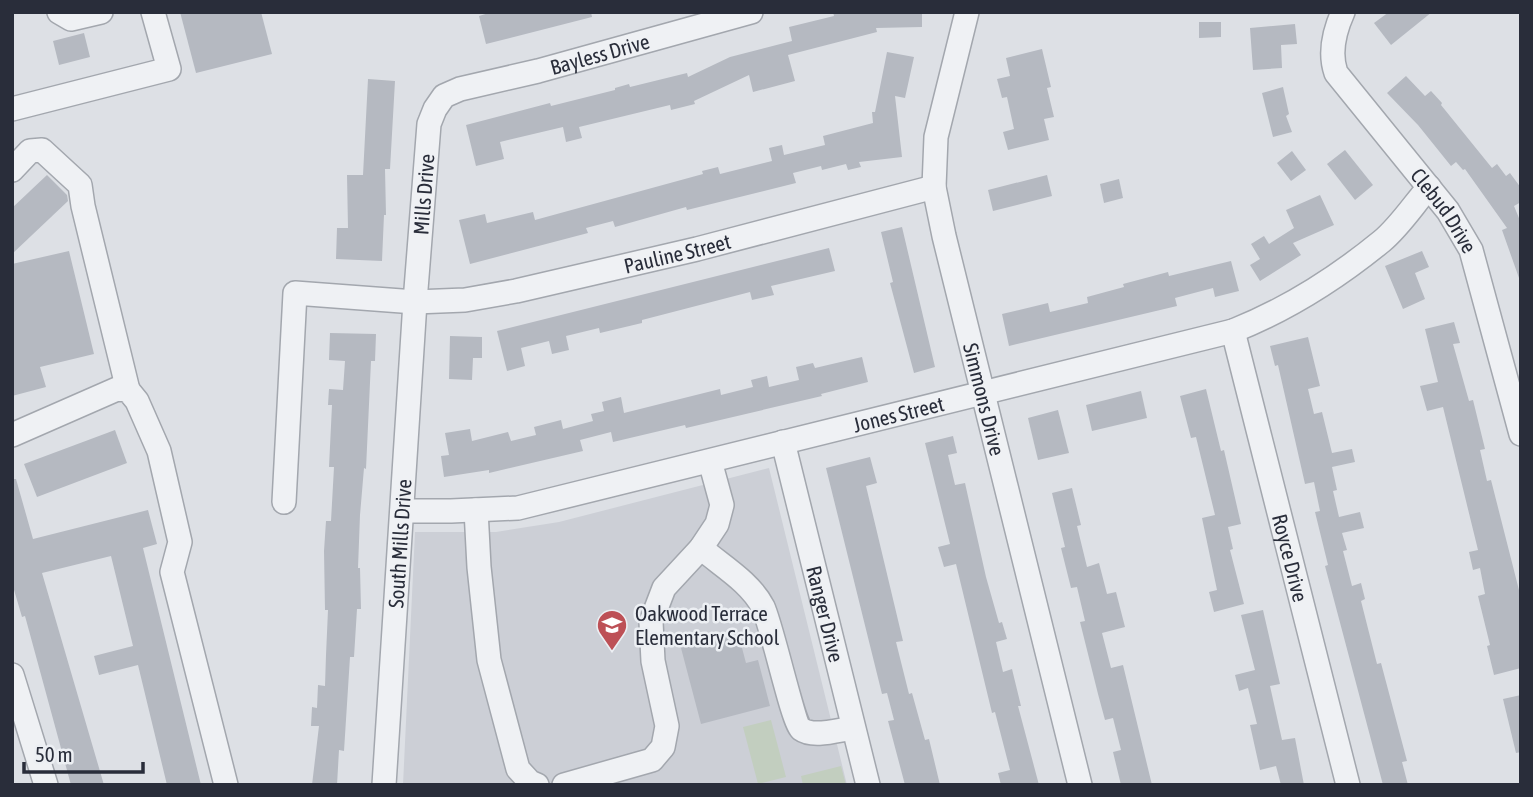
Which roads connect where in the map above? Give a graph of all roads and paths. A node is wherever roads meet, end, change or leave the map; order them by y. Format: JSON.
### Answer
{"nodes":[{"id":1,"x":59,"y":12,"type":"edge"},
{"id":2,"x":101,"y":12,"type":"edge"},
{"id":3,"x":153,"y":12,"type":"edge"},
{"id":4,"x":751,"y":12,"type":"edge"},
{"id":5,"x":967,"y":12,"type":"edge"},
{"id":6,"x":1343,"y":12,"type":"edge"},
{"id":7,"x":448,"y":94,"type":"joint"},
{"id":8,"x":12,"y":109,"type":"edge"},
{"id":9,"x":12,"y":170,"type":"edge"},
{"id":10,"x":934,"y":187,"type":"junction"},
{"id":11,"x":1429,"y":187,"type":"junction"},
{"id":12,"x":415,"y":302,"type":"junction"},
{"id":13,"x":1233,"y":331,"type":"junction"},
{"id":14,"x":128,"y":390,"type":"junction"},
{"id":15,"x":984,"y":392,"type":"junction"},
{"id":16,"x":1521,"y":434,"type":"edge"},
{"id":17,"x":12,"y":435,"type":"edge"},
{"id":18,"x":783,"y":442,"type":"junction"},
{"id":19,"x":710,"y":461,"type":"junction"},
{"id":20,"x":284,"y":502,"type":"dead end"},
{"id":21,"x":476,"y":510,"type":"junction"},
{"id":22,"x":402,"y":511,"type":"junction"},
{"id":23,"x":701,"y":548,"type":"junction"},
{"id":24,"x":12,"y":674,"type":"edge"},
{"id":25,"x":853,"y":728,"type":"junction"},
{"id":26,"x":46,"y":785,"type":"edge"},
{"id":27,"x":226,"y":785,"type":"edge"},
{"id":28,"x":384,"y":785,"type":"edge"},
{"id":29,"x":537,"y":785,"type":"edge"},
{"id":30,"x":564,"y":785,"type":"edge"},
{"id":31,"x":868,"y":785,"type":"edge"},
{"id":32,"x":1080,"y":785,"type":"edge"},
{"id":33,"x":1348,"y":785,"type":"edge"}],
"edges":[{"from":1,"to":2,"type":"street"},
{"from":3,"to":8,"type":"street"},
{"from":4,"to":7,"type":"street","name":"Bayless Drive"},
{"from":5,"to":10,"type":"street","name":"Simmons Drive"},
{"from":6,"to":11,"type":"street","name":"Clebud Drive"},
{"from":7,"to":12,"type":"street","name":"Mills Drive"},
{"from":9,"to":14,"type":"street"},
{"from":10,"to":12,"type":"street","name":"Pauline Street"},
{"from":10,"to":15,"type":"street","name":"Simmons Drive"},
{"from":11,"to":13,"type":"street","name":"Jones Street"},
{"from":11,"to":16,"type":"street","name":"Clebud Drive"},
{"from":12,"to":20,"type":"street","name":"Pauline Street"},
{"from":12,"to":22,"type":"street","name":"South Mills Drive"},
{"from":13,"to":15,"type":"street","name":"Jones Street"},
{"from":13,"to":33,"type":"street","name":"Royce Drive"},
{"from":14,"to":17,"type":"street"},
{"from":14,"to":27,"type":"street"},
{"from":15,"to":18,"type":"street","name":"Jones Street"},
{"from":15,"to":32,"type":"street","name":"Simmons Drive"},
{"from":18,"to":19,"type":"street","name":"Jones Street"},
{"from":18,"to":25,"type":"street","name":"Ranger Drive"},
{"from":19,"to":21,"type":"street","name":"Jones Street"},
{"from":19,"to":23,"type":"street"},
{"from":21,"to":22,"type":"street","name":"Jones Street"},
{"from":21,"to":29,"type":"street"},
{"from":22,"to":28,"type":"street","name":"South Mills Drive"},
{"from":23,"to":25,"type":"street"},
{"from":23,"to":30,"type":"street"},
{"from":24,"to":26,"type":"street"},
{"from":25,"to":31,"type":"street","name":"Ranger Drive"}]}
